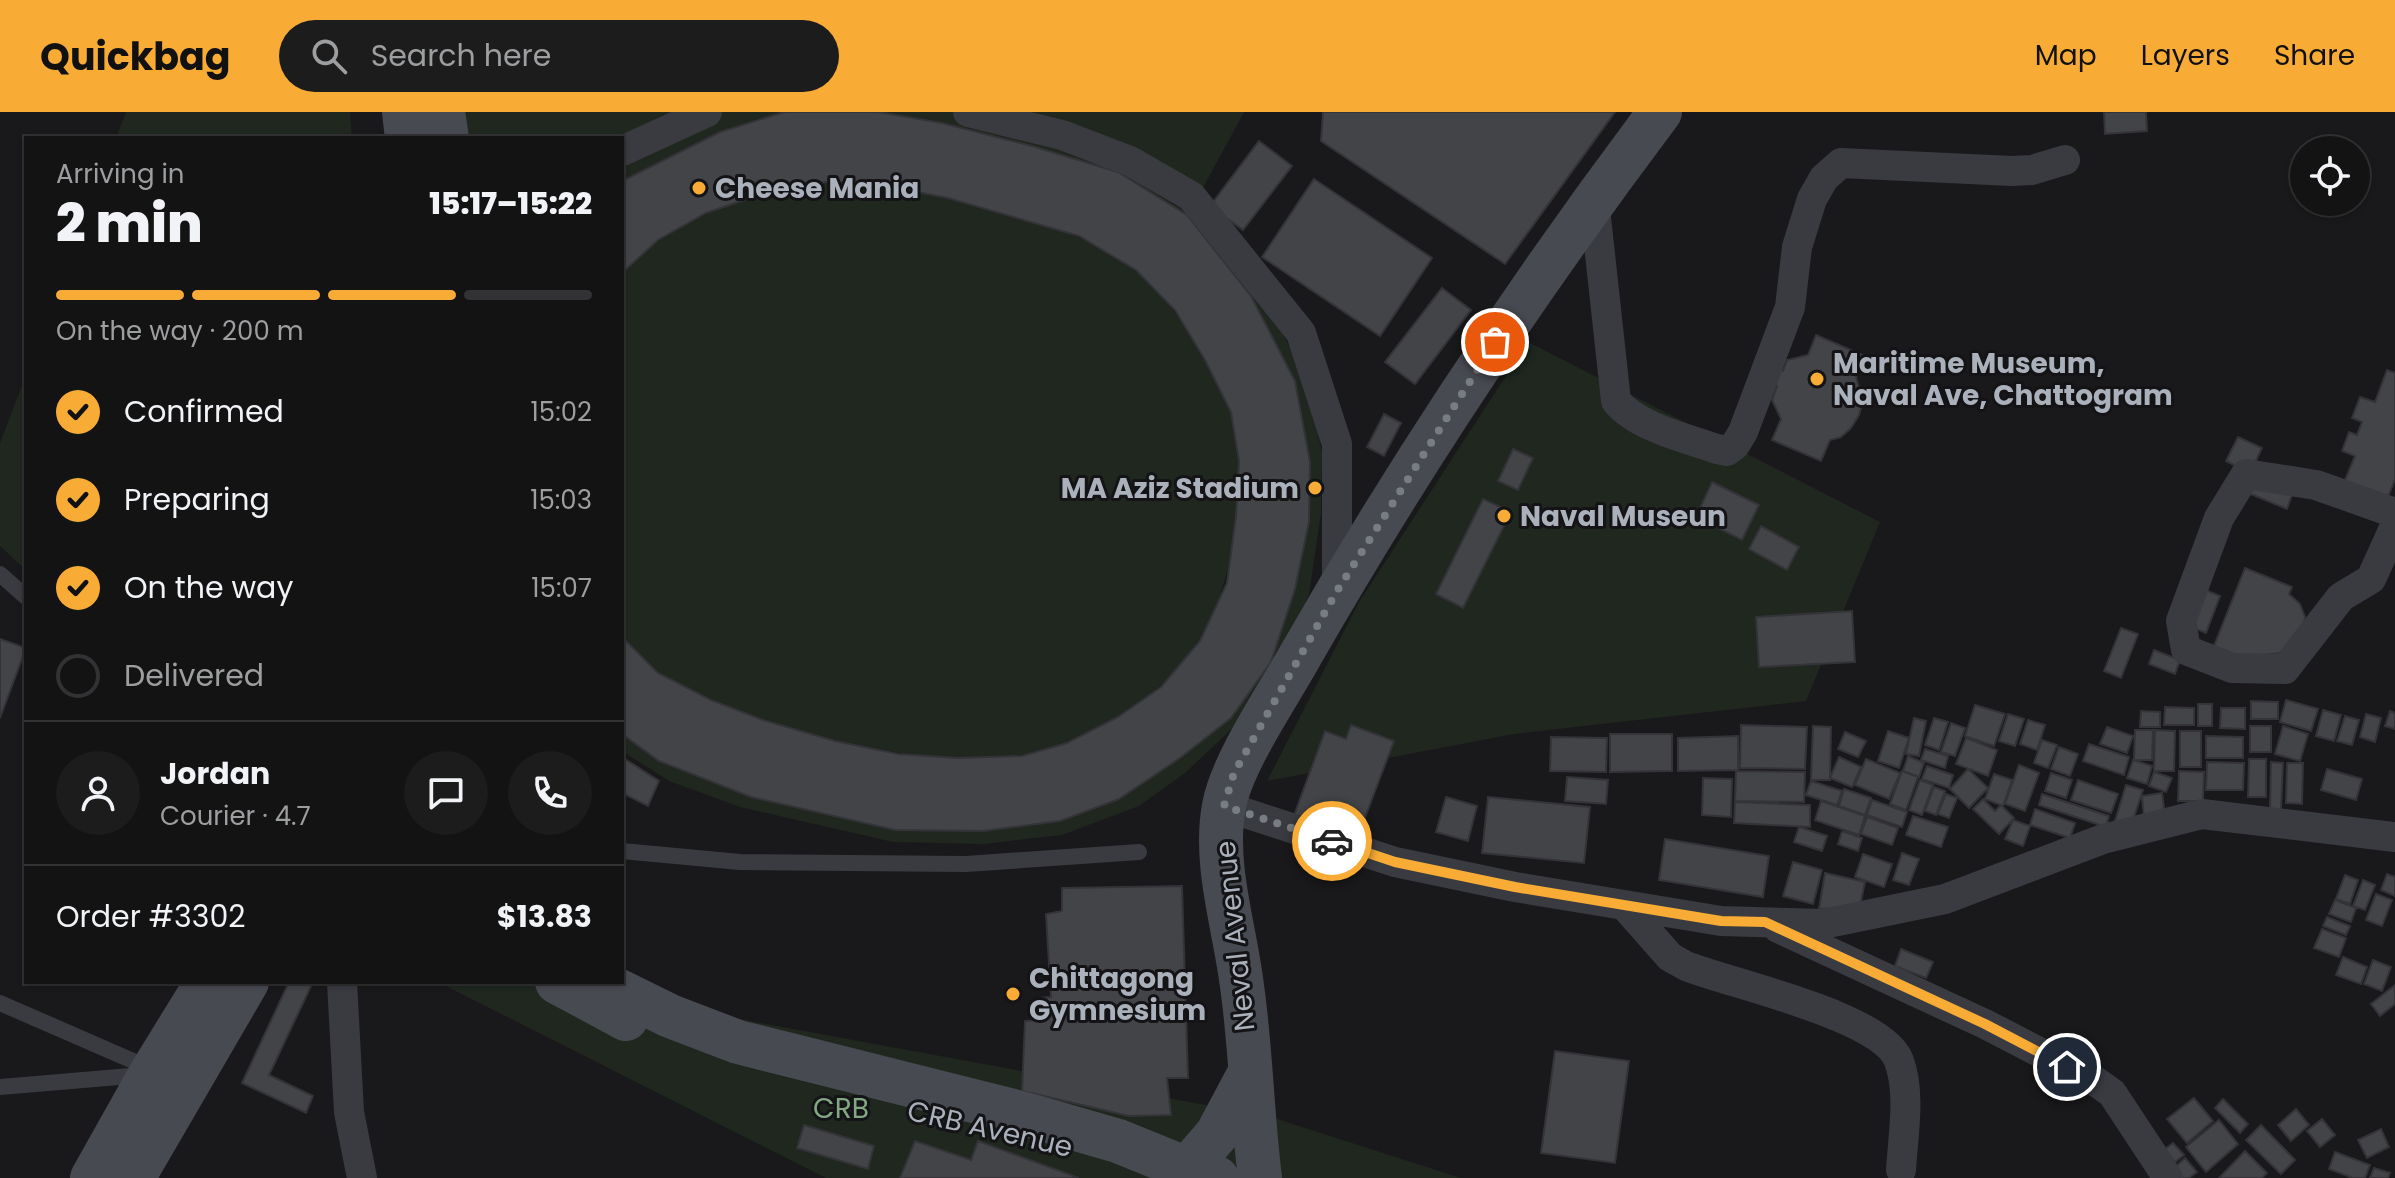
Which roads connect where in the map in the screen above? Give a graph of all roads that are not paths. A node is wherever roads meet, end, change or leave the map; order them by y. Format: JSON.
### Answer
{"nodes":[{"id":1,"x":404,"y":112,"type":"edge"},
{"id":2,"x":443,"y":112,"type":"edge"},
{"id":3,"x":707,"y":112,"type":"edge"},
{"id":4,"x":968,"y":112,"type":"edge"},
{"id":5,"x":1660,"y":112,"type":"edge"},
{"id":6,"x":407,"y":136,"type":"edge"},
{"id":7,"x":447,"y":136,"type":"edge"},
{"id":8,"x":624,"y":150,"type":"edge"},
{"id":9,"x":2065,"y":160,"type":"dead end"},
{"id":10,"x":1594,"y":199,"type":"junction"},
{"id":11,"x":2395,"y":513,"type":"edge"},
{"id":12,"x":2395,"y":526,"type":"edge"},
{"id":13,"x":0,"y":574,"type":"edge"},
{"id":14,"x":1337,"y":591,"type":"junction"},
{"id":15,"x":24,"y":595,"type":"edge"},
{"id":16,"x":1224,"y":806,"type":"junction"},
{"id":17,"x":2395,"y":837,"type":"edge"},
{"id":18,"x":624,"y":851,"type":"edge"},
{"id":19,"x":1139,"y":852,"type":"dead end"},
{"id":20,"x":1624,"y":905,"type":"junction"},
{"id":21,"x":1765,"y":922,"type":"junction"},
{"id":22,"x":206,"y":984,"type":"edge"},
{"id":23,"x":245,"y":984,"type":"edge"},
{"id":24,"x":342,"y":984,"type":"edge"},
{"id":25,"x":561,"y":984,"type":"edge"},
{"id":26,"x":605,"y":984,"type":"edge"},
{"id":27,"x":0,"y":1003,"type":"edge"},
{"id":28,"x":735,"y":1053,"type":"junction"},
{"id":29,"x":1250,"y":1072,"type":"junction"},
{"id":30,"x":168,"y":1079,"type":"junction"},
{"id":31,"x":0,"y":1087,"type":"edge"},
{"id":32,"x":1188,"y":1168,"type":"edge"},
{"id":33,"x":1901,"y":1170,"type":"dead end"},
{"id":34,"x":92,"y":1178,"type":"edge"},
{"id":35,"x":133,"y":1178,"type":"edge"},
{"id":36,"x":362,"y":1178,"type":"edge"},
{"id":37,"x":1260,"y":1178,"type":"edge"},
{"id":38,"x":2168,"y":1178,"type":"edge"}],
"edges":[{"from":1,"to":6,"type":"main road"},
{"from":2,"to":7,"type":"main road"},
{"from":3,"to":8,"type":"street"},
{"from":4,"to":14,"type":"street"},
{"from":5,"to":10,"type":"main road","name":"Neval Avenue"},
{"from":9,"to":10,"type":"street"},
{"from":10,"to":14,"type":"main road","name":"Neval Avenue"},
{"from":11,"to":12,"type":"street"},
{"from":13,"to":15,"type":"lane"},
{"from":14,"to":16,"type":"main road","name":"Neval Avenue"},
{"from":16,"to":20,"type":"street"},
{"from":16,"to":29,"type":"main road","name":"Neval Avenue"},
{"from":17,"to":21,"type":"street"},
{"from":18,"to":19,"type":"lane"},
{"from":20,"to":21,"type":"street"},
{"from":20,"to":33,"type":"street"},
{"from":21,"to":38,"type":"street"},
{"from":22,"to":30,"type":"main road"},
{"from":23,"to":30,"type":"main road"},
{"from":24,"to":36,"type":"street"},
{"from":25,"to":28,"type":"main road","name":"CRB Avenue"},
{"from":26,"to":28,"type":"main road","name":"CRB Avenue"},
{"from":27,"to":30,"type":"lane"},
{"from":28,"to":32,"type":"main road","name":"CRB Avenue"},
{"from":29,"to":32,"type":"main road","name":"Neval Avenue"},
{"from":29,"to":37,"type":"main road","name":"Neval Avenue"},
{"from":30,"to":31,"type":"lane"},
{"from":30,"to":34,"type":"main road"},
{"from":30,"to":35,"type":"main road"}]}
